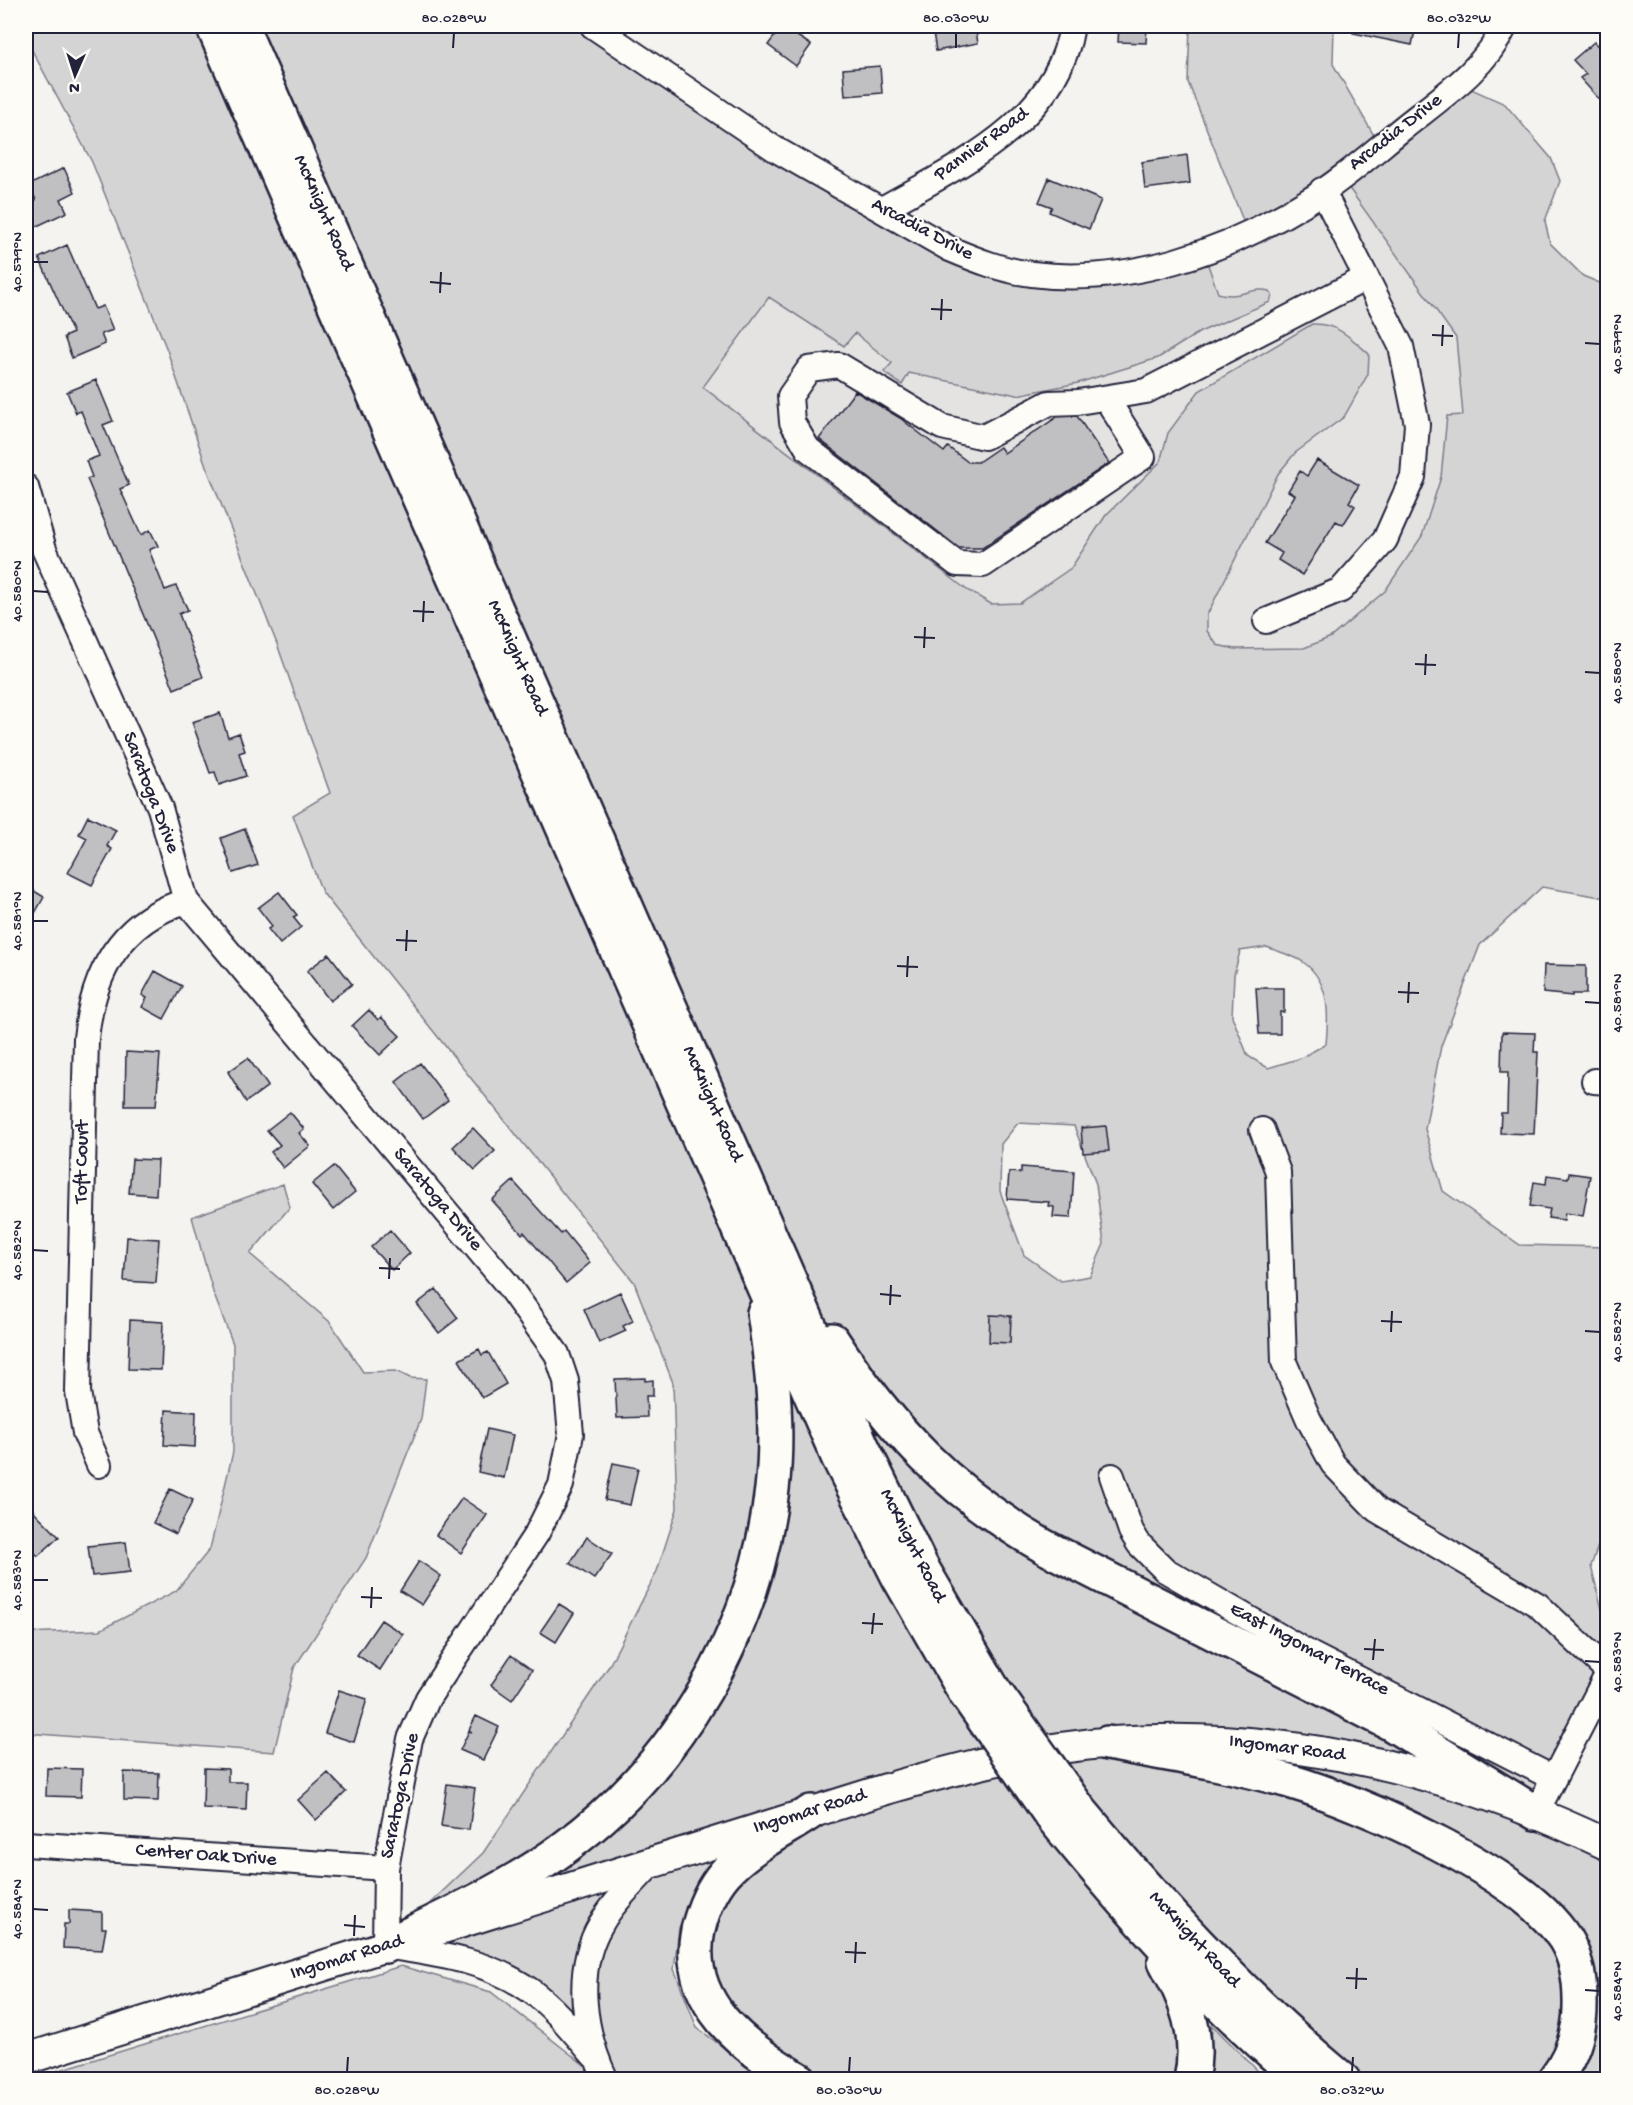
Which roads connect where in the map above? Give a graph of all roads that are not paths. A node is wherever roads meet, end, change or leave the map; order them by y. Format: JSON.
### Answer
{"nodes":[{"id":1,"x":213,"y":26,"type":"edge"},
{"id":2,"x":241,"y":26,"type":"edge"},
{"id":3,"x":593,"y":26,"type":"edge"},
{"id":4,"x":1072,"y":26,"type":"edge"},
{"id":5,"x":1505,"y":26,"type":"edge"},
{"id":6,"x":1322,"y":190,"type":"junction"},
{"id":7,"x":882,"y":209,"type":"junction"},
{"id":8,"x":1366,"y":278,"type":"junction"},
{"id":9,"x":1106,"y":398,"type":"junction"},
{"id":10,"x":26,"y":487,"type":"edge"},
{"id":11,"x":35,"y":549,"type":"edge"},
{"id":12,"x":1266,"y":621,"type":"dead end"},
{"id":13,"x":186,"y":901,"type":"junction"},
{"id":14,"x":1262,"y":1130,"type":"dead end"},
{"id":15,"x":769,"y":1267,"type":"junction"},
{"id":16,"x":99,"y":1465,"type":"dead end"},
{"id":17,"x":1112,"y":1476,"type":"dead end"},
{"id":18,"x":1608,"y":1672,"type":"edge"},
{"id":19,"x":1107,"y":1743,"type":"junction"},
{"id":20,"x":1553,"y":1778,"type":"junction"},
{"id":21,"x":811,"y":1812,"type":"junction"},
{"id":22,"x":1065,"y":1812,"type":"junction"},
{"id":23,"x":1536,"y":1813,"type":"junction"},
{"id":24,"x":26,"y":1844,"type":"edge"},
{"id":25,"x":1608,"y":1845,"type":"edge"},
{"id":26,"x":654,"y":1861,"type":"junction"},
{"id":27,"x":386,"y":1868,"type":"junction"},
{"id":28,"x":1146,"y":1928,"type":"junction"},
{"id":29,"x":385,"y":1946,"type":"junction"},
{"id":30,"x":596,"y":2057,"type":"junction"},
{"id":31,"x":26,"y":2059,"type":"edge"},
{"id":32,"x":606,"y":2079,"type":"edge"},
{"id":33,"x":800,"y":2079,"type":"edge"},
{"id":34,"x":1191,"y":2079,"type":"edge"},
{"id":35,"x":1303,"y":2079,"type":"edge"},
{"id":36,"x":1343,"y":2079,"type":"edge"},
{"id":37,"x":1554,"y":2079,"type":"edge"}],
"edges":[{"from":1,"to":15,"type":"highway","name":"McKnight Road"},
{"from":2,"to":15,"type":"highway","name":"McKnight Road"},
{"from":3,"to":7,"type":"street","name":"Arcadia Drive"},
{"from":4,"to":7,"type":"street","name":"Pannier Road"},
{"from":5,"to":6,"type":"street","name":"Arcadia Drive"},
{"from":6,"to":7,"type":"street","name":"Arcadia Drive"},
{"from":6,"to":8,"type":"street"},
{"from":8,"to":9,"type":"street"},
{"from":8,"to":12,"type":"street"},
{"from":9,"to":9,"type":"street"},
{"from":10,"to":11,"type":"street","name":"Saratoga Drive"},
{"from":11,"to":13,"type":"street","name":"Saratoga Drive"},
{"from":13,"to":16,"type":"street","name":"Toft Court"},
{"from":13,"to":27,"type":"street","name":"Saratoga Drive"},
{"from":14,"to":18,"type":"street"},
{"from":15,"to":22,"type":"highway","name":"McKnight Road","bridge":true},
{"from":15,"to":23,"type":"highway"},
{"from":15,"to":29,"type":"highway"},
{"from":17,"to":20,"type":"street","name":"East Ingomar Terrace"},
{"from":18,"to":20,"type":"street"},
{"from":19,"to":21,"type":"main road","name":"Ingomar Road"},
{"from":19,"to":23,"type":"main road","name":"Ingomar Road"},
{"from":19,"to":37,"type":"highway"},
{"from":20,"to":23,"type":"street"},
{"from":21,"to":26,"type":"main road","name":"Ingomar Road"},
{"from":21,"to":33,"type":"highway"},
{"from":22,"to":28,"type":"highway","name":"McKnight Road"},
{"from":22,"to":36,"type":"highway","name":"McKnight Road"},
{"from":23,"to":25,"type":"main road","name":"Ingomar Road"},
{"from":24,"to":27,"type":"street","name":"Center Oak Drive"},
{"from":26,"to":29,"type":"main road","name":"Ingomar Road"},
{"from":26,"to":30,"type":"street"},
{"from":27,"to":29,"type":"street","name":"Saratoga Drive"},
{"from":28,"to":34,"type":"highway"},
{"from":28,"to":35,"type":"highway","name":"McKnight Road"},
{"from":29,"to":30,"type":"street"},
{"from":29,"to":31,"type":"main road","name":"Ingomar Road"},
{"from":30,"to":32,"type":"street"}]}
